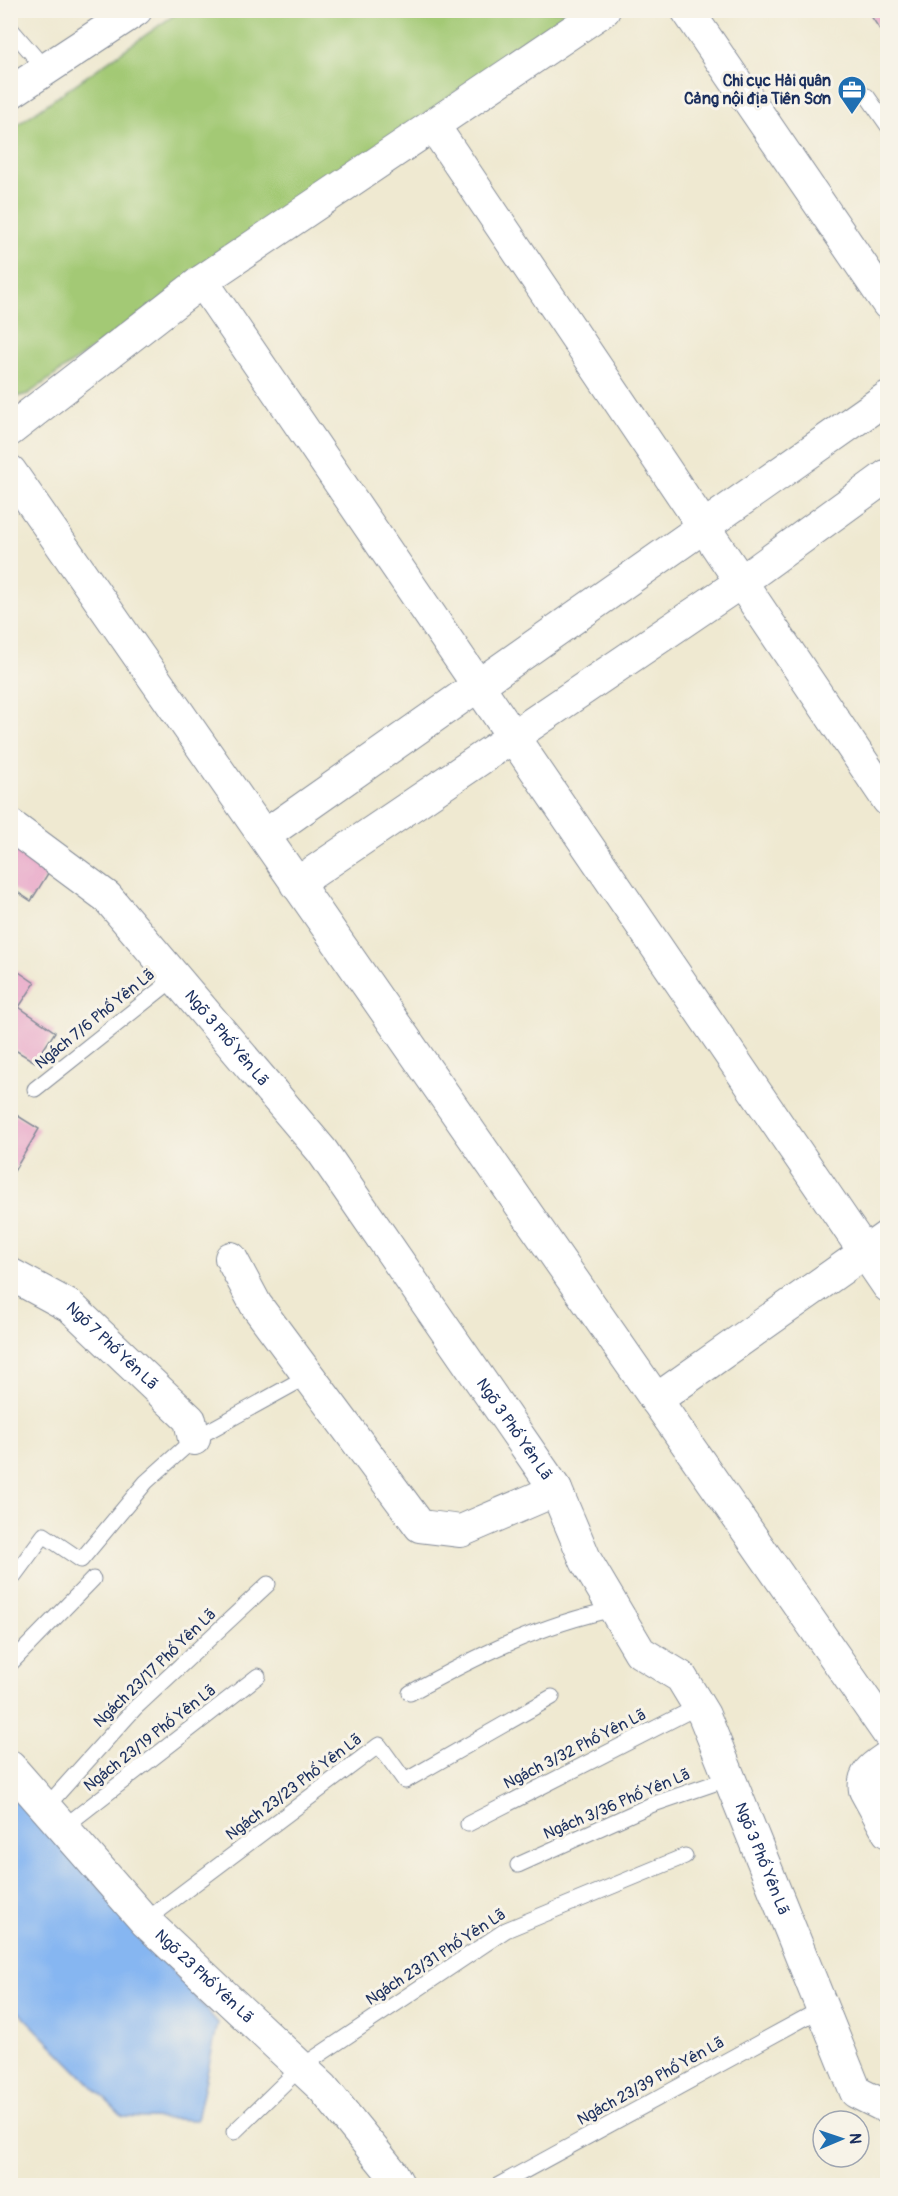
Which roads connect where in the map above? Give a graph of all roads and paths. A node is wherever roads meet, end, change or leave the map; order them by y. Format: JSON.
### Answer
{"nodes":[{"id":1,"x":136,"y":10,"type":"edge"},
{"id":2,"x":604,"y":10,"type":"edge"},
{"id":3,"x":687,"y":10,"type":"edge"},
{"id":4,"x":10,"y":28,"type":"edge"},
{"id":5,"x":46,"y":70,"type":"junction"},
{"id":6,"x":10,"y":93,"type":"edge"},
{"id":7,"x":867,"y":96,"type":"dead end"},
{"id":8,"x":433,"y":125,"type":"junction"},
{"id":9,"x":888,"y":126,"type":"edge"},
{"id":10,"x":202,"y":281,"type":"junction"},
{"id":11,"x":888,"y":304,"type":"edge"},
{"id":12,"x":888,"y":397,"type":"edge"},
{"id":13,"x":10,"y":429,"type":"edge"},
{"id":14,"x":10,"y":471,"type":"edge"},
{"id":15,"x":888,"y":475,"type":"edge"},
{"id":16,"x":703,"y":526,"type":"junction"},
{"id":17,"x":741,"y":582,"type":"junction"},
{"id":18,"x":479,"y":686,"type":"junction"},
{"id":19,"x":512,"y":737,"type":"junction"},
{"id":20,"x":888,"y":800,"type":"edge"},
{"id":21,"x":10,"y":825,"type":"edge"},
{"id":22,"x":264,"y":836,"type":"junction"},
{"id":23,"x":296,"y":884,"type":"junction"},
{"id":24,"x":176,"y":977,"type":"junction"},
{"id":25,"x":35,"y":1089,"type":"dead end"},
{"id":26,"x":876,"y":1244,"type":"edge"},
{"id":27,"x":231,"y":1258,"type":"dead end"},
{"id":28,"x":10,"y":1274,"type":"edge"},
{"id":29,"x":888,"y":1286,"type":"edge"},
{"id":30,"x":308,"y":1376,"type":"junction"},
{"id":31,"x":656,"y":1400,"type":"junction"},
{"id":32,"x":194,"y":1439,"type":"junction"},
{"id":33,"x":556,"y":1490,"type":"junction"},
{"id":34,"x":93,"y":1579,"type":"dead end"},
{"id":35,"x":10,"y":1581,"type":"edge"},
{"id":36,"x":268,"y":1584,"type":"dead end"},
{"id":37,"x":615,"y":1609,"type":"junction"},
{"id":38,"x":10,"y":1664,"type":"edge"},
{"id":39,"x":258,"y":1676,"type":"dead end"},
{"id":40,"x":410,"y":1693,"type":"dead end"},
{"id":41,"x":552,"y":1697,"type":"dead end"},
{"id":42,"x":699,"y":1706,"type":"junction"},
{"id":43,"x":888,"y":1733,"type":"edge"},
{"id":44,"x":888,"y":1757,"type":"edge"},
{"id":45,"x":10,"y":1767,"type":"edge"},
{"id":46,"x":730,"y":1778,"type":"junction"},
{"id":47,"x":55,"y":1817,"type":"junction"},
{"id":48,"x":468,"y":1824,"type":"dead end"},
{"id":49,"x":888,"y":1832,"type":"edge"},
{"id":50,"x":685,"y":1857,"type":"dead end"},
{"id":51,"x":518,"y":1865,"type":"dead end"},
{"id":52,"x":145,"y":1921,"type":"junction"},
{"id":53,"x":824,"y":2008,"type":"junction"},
{"id":54,"x":301,"y":2067,"type":"junction"},
{"id":55,"x":888,"y":2108,"type":"edge"},
{"id":56,"x":234,"y":2132,"type":"dead end"},
{"id":57,"x":399,"y":2186,"type":"edge"},
{"id":58,"x":497,"y":2186,"type":"edge"}],
"edges":[{"from":1,"to":5,"type":"street"},
{"from":2,"to":8,"type":"street"},
{"from":3,"to":11,"type":"street"},
{"from":4,"to":5,"type":"lane"},
{"from":5,"to":6,"type":"street"},
{"from":7,"to":9,"type":"lane"},
{"from":8,"to":10,"type":"street"},
{"from":8,"to":16,"type":"street"},
{"from":10,"to":13,"type":"street"},
{"from":10,"to":18,"type":"street"},
{"from":12,"to":16,"type":"street"},
{"from":14,"to":22,"type":"street"},
{"from":15,"to":17,"type":"street"},
{"from":16,"to":17,"type":"street"},
{"from":16,"to":18,"type":"street"},
{"from":17,"to":19,"type":"street"},
{"from":17,"to":20,"type":"street"},
{"from":18,"to":19,"type":"street"},
{"from":18,"to":22,"type":"street"},
{"from":19,"to":23,"type":"street"},
{"from":19,"to":26,"type":"street"},
{"from":21,"to":24,"type":"street","name":"Ngõ 3 Phố Yên Lã"},
{"from":22,"to":23,"type":"street"},
{"from":23,"to":31,"type":"street"},
{"from":24,"to":25,"type":"lane","name":"Ngách 7/6 Phố Yên Lã"},
{"from":24,"to":33,"type":"street","name":"Ngõ 3 Phố Yên Lã"},
{"from":26,"to":29,"type":"street"},
{"from":26,"to":31,"type":"street"},
{"from":27,"to":30,"type":"street"},
{"from":28,"to":32,"type":"street","name":"Ngõ 7 Phố Yên Lã"},
{"from":30,"to":32,"type":"lane"},
{"from":30,"to":33,"type":"street"},
{"from":31,"to":43,"type":"street"},
{"from":32,"to":35,"type":"lane"},
{"from":33,"to":37,"type":"street","name":"Ngõ 3 Phố Yên Lã"},
{"from":34,"to":38,"type":"lane"},
{"from":36,"to":47,"type":"lane","name":"Ngách 23/17 Phố Yên Lã"},
{"from":37,"to":40,"type":"lane"},
{"from":37,"to":42,"type":"street","name":"Ngõ 3 Phố Yên Lã"},
{"from":39,"to":47,"type":"lane","name":"Ngách 23/19 Phố Yên Lã"},
{"from":41,"to":52,"type":"lane","name":"Ngách 23/23 Phố Yên Lã"},
{"from":42,"to":46,"type":"street","name":"Ngõ 3 Phố Yên Lã"},
{"from":42,"to":48,"type":"lane","name":"Ngách 3/32 Phố Yên Lã"},
{"from":44,"to":49,"type":"street"},
{"from":45,"to":47,"type":"street","name":"Ngõ 23 Phố Yên Lã"},
{"from":46,"to":51,"type":"lane","name":"Ngách 3/36 Phố Yên Lã"},
{"from":46,"to":53,"type":"street","name":"Ngõ 3 Phố Yên Lã"},
{"from":47,"to":52,"type":"street","name":"Ngõ 23 Phố Yên Lã"},
{"from":50,"to":54,"type":"lane","name":"Ngách 23/31 Phố Yên Lã"},
{"from":52,"to":54,"type":"street","name":"Ngõ 23 Phố Yên Lã"},
{"from":53,"to":55,"type":"street","name":"Ngõ 3 Phố Yên Lã"},
{"from":53,"to":58,"type":"lane","name":"Ngách 23/39 Phố Yên Lã"},
{"from":54,"to":56,"type":"lane","name":"Ngách 23/31 Phố Yên Lã"},
{"from":54,"to":57,"type":"street","name":"Ngõ 23 Phố Yên Lã"}]}
